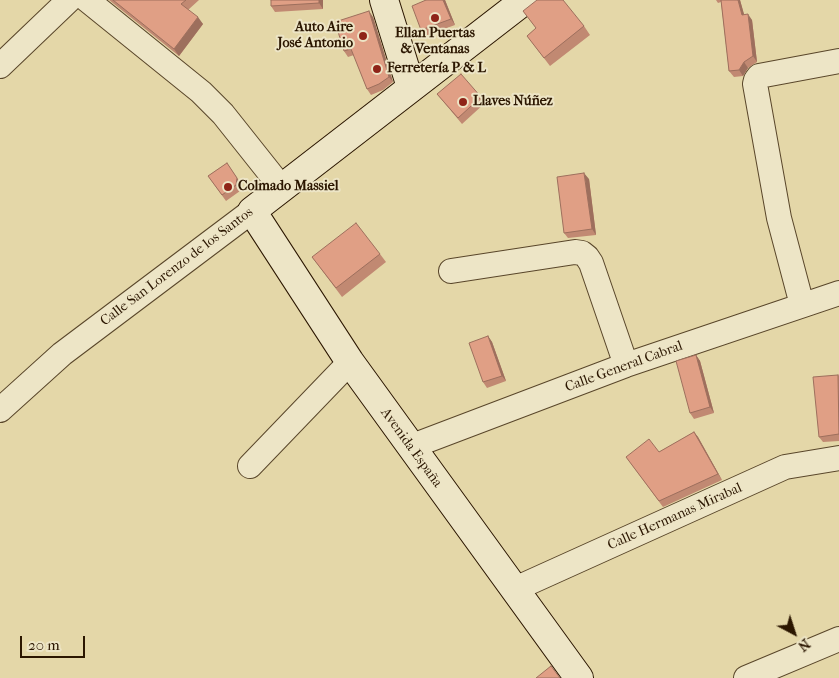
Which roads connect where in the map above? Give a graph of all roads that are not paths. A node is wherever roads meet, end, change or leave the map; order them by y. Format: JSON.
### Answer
{"nodes":[{"id":1,"x":70,"y":0,"type":"edge"},
{"id":2,"x":87,"y":0,"type":"edge"},
{"id":3,"x":384,"y":0,"type":"edge"},
{"id":4,"x":525,"y":0,"type":"edge"},
{"id":5,"x":839,"y":61,"type":"edge"},
{"id":6,"x":0,"y":66,"type":"edge"},
{"id":7,"x":411,"y":87,"type":"junction"},
{"id":8,"x":281,"y":187,"type":"junction"},
{"id":9,"x":252,"y":211,"type":"junction"},
{"id":10,"x":452,"y":271,"type":"dead end"},
{"id":11,"x":839,"y":293,"type":"edge"},
{"id":12,"x":802,"y":306,"type":"junction"},
{"id":13,"x":350,"y":362,"type":"junction"},
{"id":14,"x":626,"y":365,"type":"junction"},
{"id":15,"x":1,"y":406,"type":"edge"},
{"id":16,"x":410,"y":447,"type":"junction"},
{"id":17,"x":839,"y":458,"type":"edge"},
{"id":18,"x":250,"y":466,"type":"dead end"},
{"id":19,"x":516,"y":589,"type":"junction"},
{"id":20,"x":839,"y":639,"type":"edge"},
{"id":21,"x":579,"y":678,"type":"edge"},
{"id":22,"x":746,"y":678,"type":"edge"}],
"edges":[{"from":1,"to":6,"type":"street"},
{"from":2,"to":8,"type":"street"},
{"from":3,"to":7,"type":"street"},
{"from":4,"to":7,"type":"street","name":"Calle San Lorenzo de los Santos"},
{"from":5,"to":12,"type":"street"},
{"from":7,"to":8,"type":"street","name":"Calle San Lorenzo de los Santos"},
{"from":8,"to":9,"type":"street","name":"Calle San Lorenzo de los Santos"},
{"from":9,"to":13,"type":"street","name":"Avenida España"},
{"from":9,"to":15,"type":"street","name":"Calle San Lorenzo de los Santos"},
{"from":10,"to":14,"type":"street"},
{"from":11,"to":12,"type":"street","name":"Calle General Cabral"},
{"from":12,"to":14,"type":"street","name":"Calle General Cabral"},
{"from":13,"to":16,"type":"street","name":"Avenida España"},
{"from":13,"to":18,"type":"street"},
{"from":14,"to":16,"type":"street","name":"Calle General Cabral"},
{"from":16,"to":19,"type":"street","name":"Avenida España"},
{"from":17,"to":19,"type":"street","name":"Calle Hermanas Mirabal"},
{"from":19,"to":21,"type":"street","name":"Avenida España"},
{"from":20,"to":22,"type":"street"}]}
